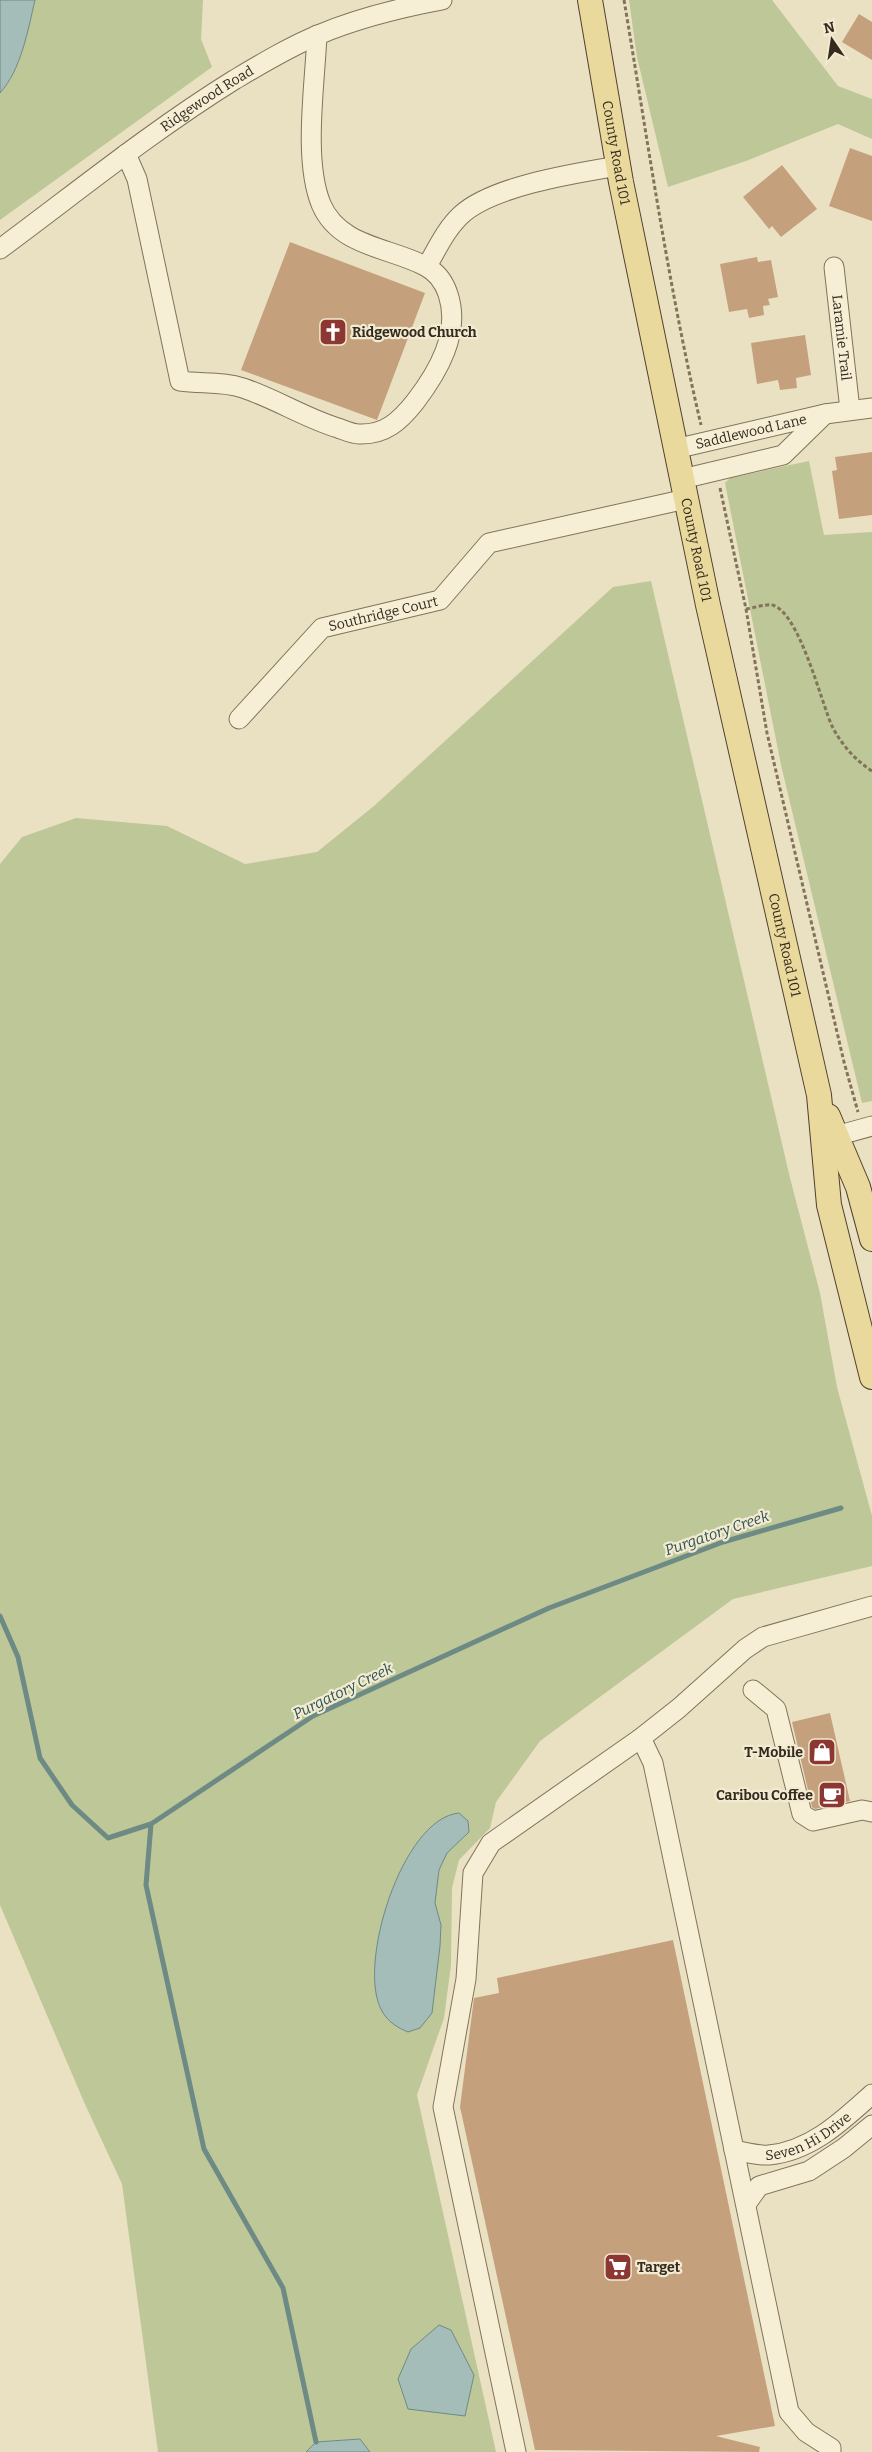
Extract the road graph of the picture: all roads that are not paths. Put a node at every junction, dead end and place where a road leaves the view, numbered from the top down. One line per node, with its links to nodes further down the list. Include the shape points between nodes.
1 (442, 0): 3 (street, Ridgewood Road, via 385,11)
2 (590, 0): 5 (main road, County Road 101)
3 (317, 35): 4 (street, Ridgewood Road, via 198,103); 7 (street, via 311,162 322,206 336,229)
4 (126, 154): 6 (street, Ridgewood Road); 7 (street, via 137,179 180,382 222,383 244,388 316,421 357,434 377,433 395,424 415,402 440,364 448,342 453,309 442,279)
5 (618, 166): 7 (street, via 579,172 487,198 460,216); 12 (main road, County Road 101)
6 (0, 249)
7 (426, 266)
8 (834, 267): 10 (street, Laramie Trail)
9 (872, 408): 10 (street, Saddlewood Lane)
10 (850, 410): 11 (street, Saddlewood Lane)
11 (825, 414): 12 (street, Saddlewood Lane); 13 (street, Saddlewood Lane, via 783,455 715,472)
12 (676, 449): 13 (main road, County Road 101)
13 (684, 489): 14 (street, Southridge Court, via 489,543 440,600 322,628); 16 (main road, County Road 101, via 735,731)
14 (239, 719)
15 (868, 1127): 16 (street)
16 (830, 1137): 17 (main road, County Road 101, via 858,1186); 18 (main road, County Road 101, via 829,1205)
17 (872, 1239)
18 (872, 1377)
19 (872, 1606): 21 (street, via 763,1637)
20 (754, 1690): 22 (street, via 776,1709 802,1814 813,1821 862,1810)
21 (641, 1738): 25 (street, via 653,1763); 27 (street, via 491,1844 473,1873 466,1979 443,2107)
22 (872, 1812)
23 (872, 2094): 25 (street, Seven Hi Drive, via 803,2147 768,2156)
24 (872, 2125): 26 (street, Seven Hi Drive, via 809,2171 759,2186)
25 (734, 2150): 26 (street)
26 (747, 2203): 28 (street, via 789,2412 806,2432 831,2448)
27 (516, 2452)
28 (831, 2452)

